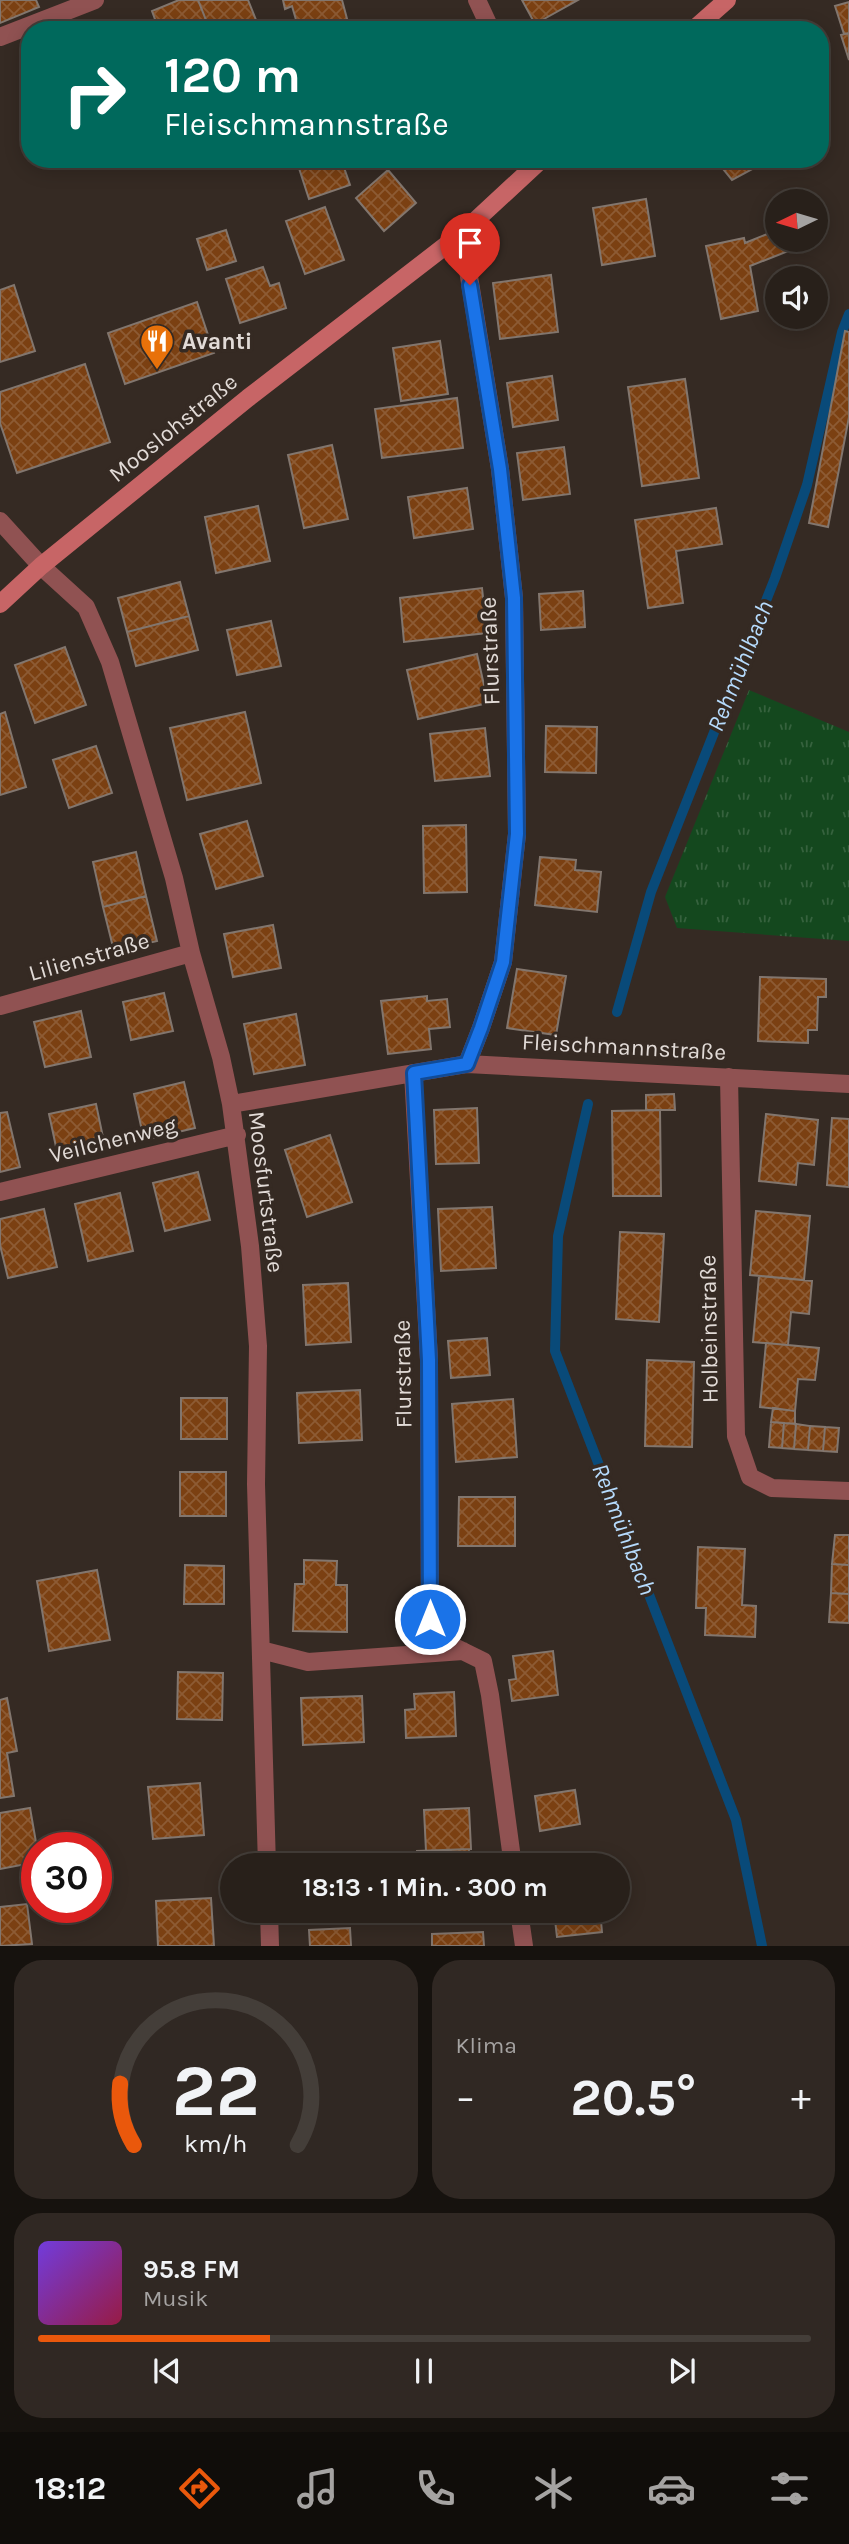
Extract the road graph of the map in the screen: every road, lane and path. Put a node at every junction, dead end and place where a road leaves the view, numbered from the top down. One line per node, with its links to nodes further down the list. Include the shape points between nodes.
1 (95, 0): 4 (street)
2 (477, 0): 5 (street)
3 (727, 0): 6 (street)
4 (41, 21)
5 (487, 21)
6 (702, 21)
7 (21, 29): 8 (street)
8 (0, 37)
9 (531, 168): 10 (street, Mooslohstraße)
10 (462, 233): 12 (street, Mooslohstraße); 16 (street, Flurstraße, via 500,469 514,598 517,820 503,962)
11 (0, 521): 12 (street, Moosfurtstraße)
12 (41, 566): 13 (street, Mooslohstraße); 14 (street, Moosfurtstraße, via 86,607 110,662 174,878)
13 (0, 604)
14 (191, 953): 15 (street, Lilienstraße); 20 (street, Moosfurtstraße)
15 (0, 1006)
16 (467, 1064): 17 (street, Fleischmannstraße); 18 (street, Fleischmannstraße)
17 (414, 1073): 20 (street, Fleischmannstraße); 25 (street, Flurstraße, via 429,1360 430,1634)
18 (729, 1077): 19 (street, Fleischmannstraße); 23 (street, Holbeinstraße, via 736,1436 750,1477 772,1488)
19 (849, 1084)
20 (231, 1104): 21 (street, Moosfurtstraße)
21 (237, 1135): 22 (street, Veilchenweg); 24 (street, Moosfurtstraße, via 258,1346)
22 (0, 1192)
23 (849, 1491)
24 (261, 1650): 25 (street, via 308,1662); 26 (street, Moosfurtstraße)
25 (466, 1651): 27 (street, Flurstraße, via 483,1661)
26 (267, 1853)
27 (511, 1853)
28 (269, 1923): 30 (street)
29 (521, 1923): 31 (street)
30 (270, 1945)
31 (524, 1945)

